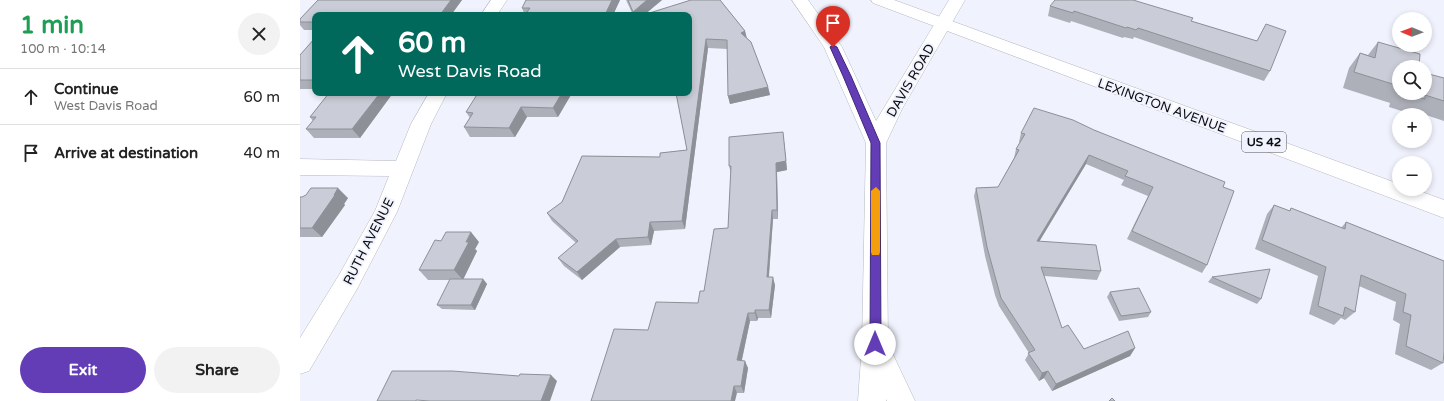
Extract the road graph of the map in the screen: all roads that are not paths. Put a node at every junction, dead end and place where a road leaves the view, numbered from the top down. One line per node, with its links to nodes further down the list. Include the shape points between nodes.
1 (498, 0): 5 (street)
2 (800, 0): 8 (street, via 833,47)
3 (879, 0): 6 (street, LEXINGTON AVENUE / US 42)
4 (957, 0): 6 (street, DAVIS ROAD)
5 (491, 12)
6 (943, 23): 8 (street, DAVIS ROAD, via 892,109); 11 (street, LEXINGTON AVENUE / US 42)
7 (436, 96): 10 (street, RUTH AVENUE)
8 (876, 143): 12 (street, DAVIS ROAD)
9 (300, 167): 10 (street)
10 (402, 169): 13 (street, RUTH AVENUE, via 386,212)
11 (1444, 210)
12 (875, 344): 14 (street, DAVIS ROAD); 15 (street)
13 (300, 362)
14 (872, 401)
15 (901, 401)

